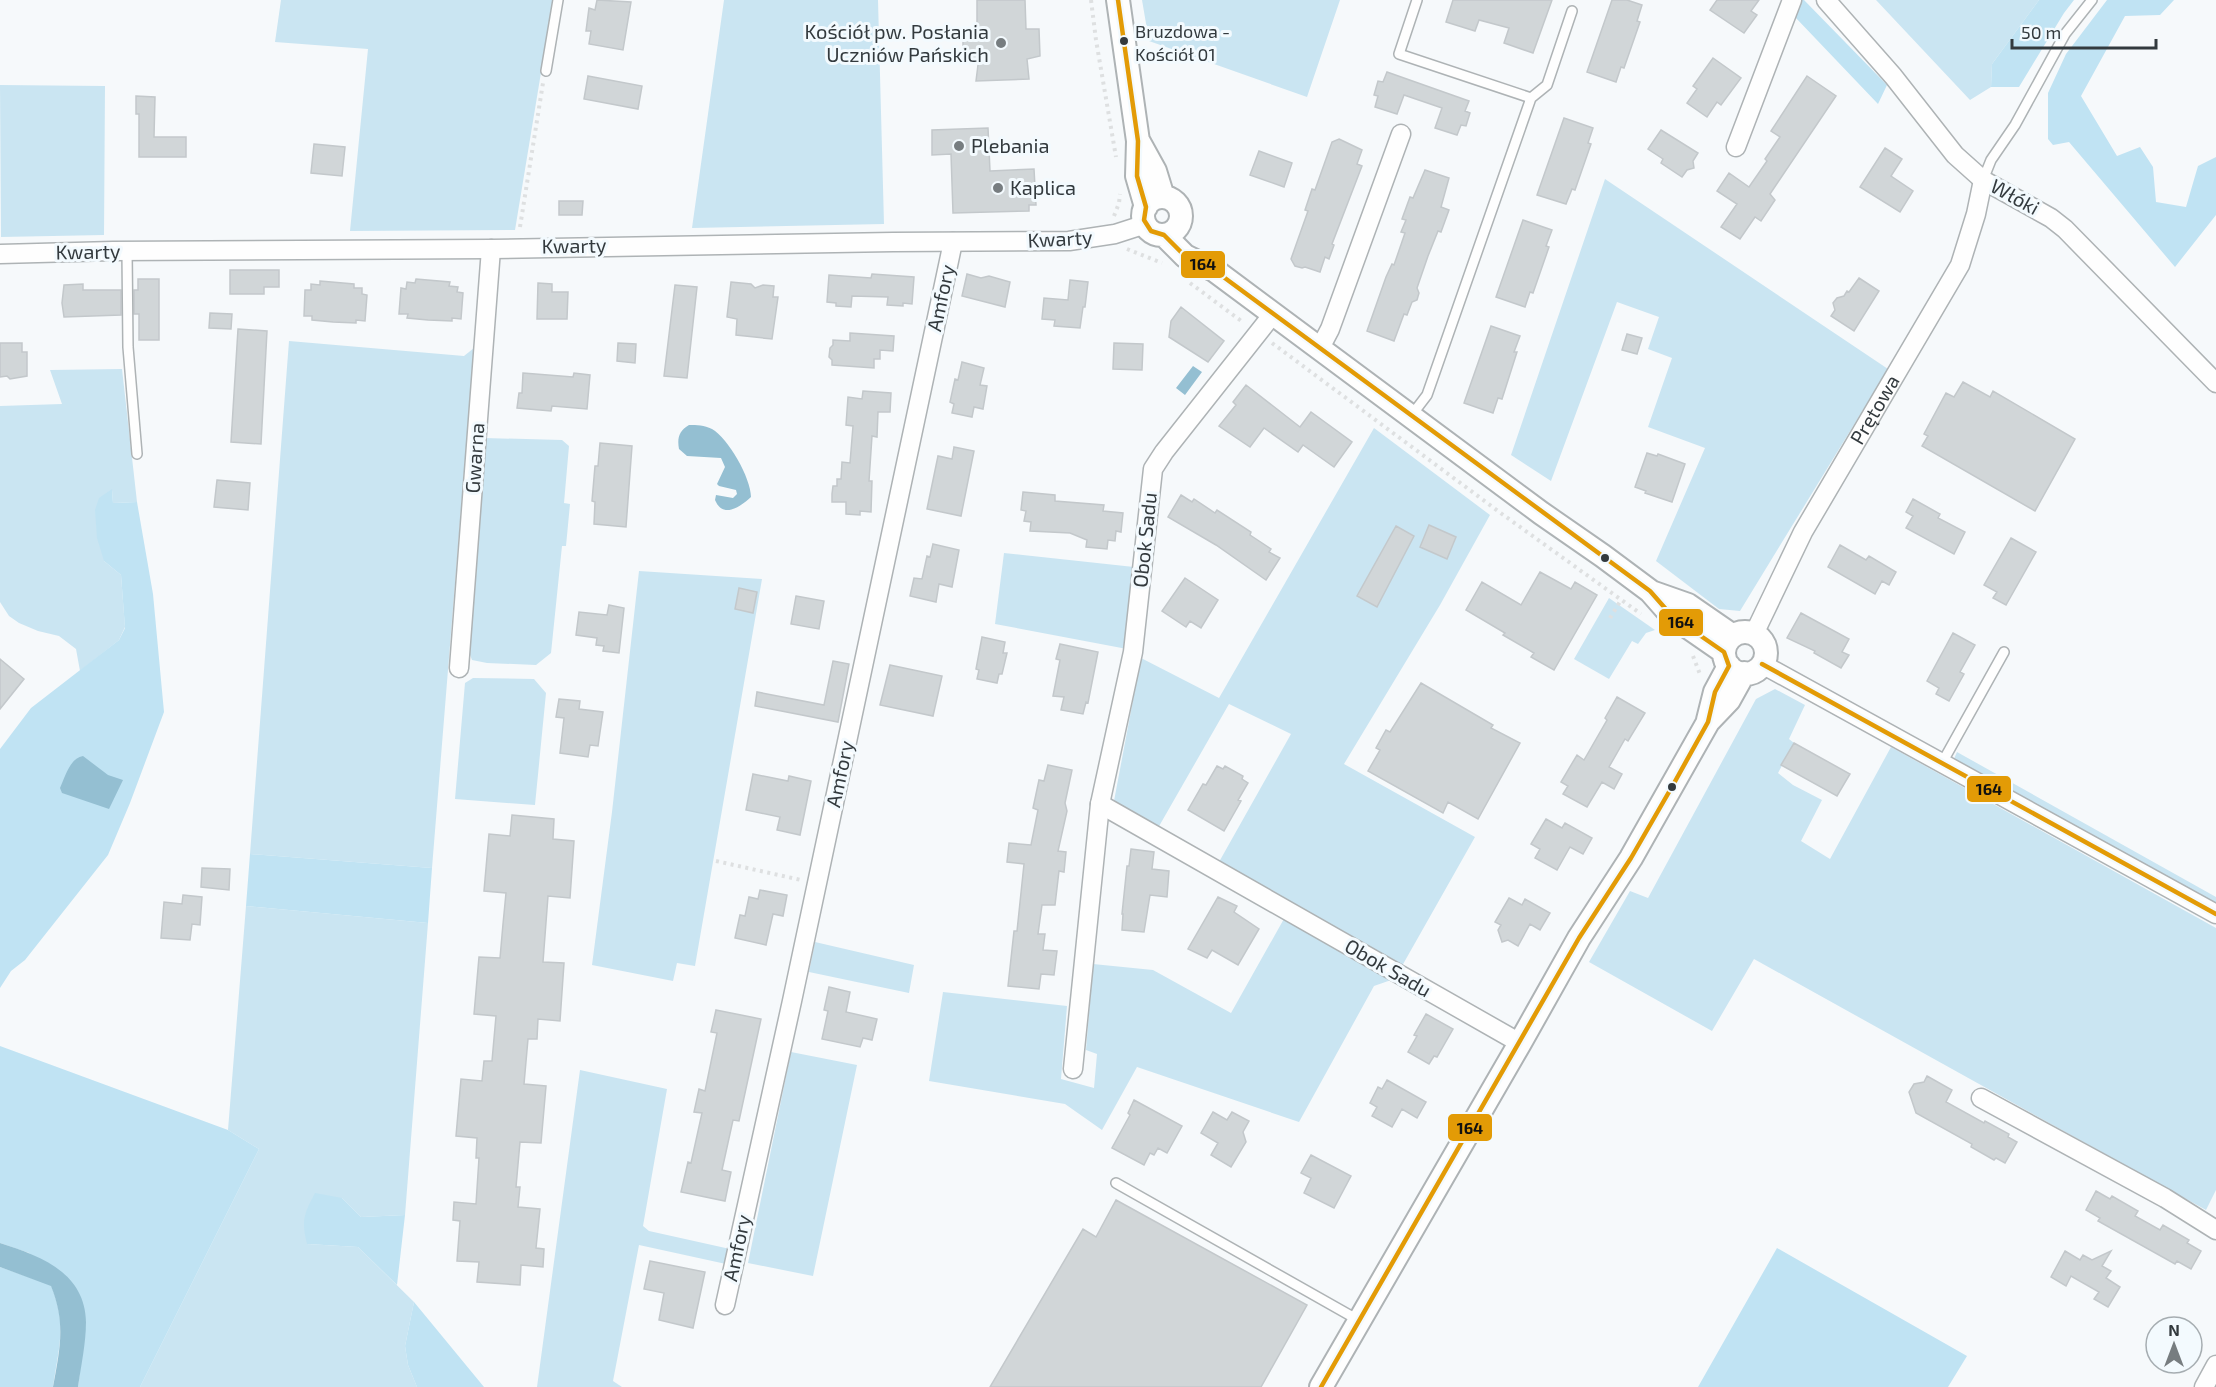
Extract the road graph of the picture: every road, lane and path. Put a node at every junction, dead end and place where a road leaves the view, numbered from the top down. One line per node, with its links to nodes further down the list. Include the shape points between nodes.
1 (558, 0): 9 (lane)
2 (1091, 0): 13 (path)
3 (1118, 0): 16 (street, via 1138,141 1155,171)
4 (1417, 0): 10 (lane, via 1399,54)
5 (1792, 0): 12 (street)
6 (1826, 0): 14 (street, Włóki, via 1955,155)
7 (2092, 0): 14 (lane, via 2065,34)
8 (1572, 11): 10 (lane, via 1547,85)
9 (546, 71): 18 (path)
10 (1531, 98): 30 (lane, via 1427,395)
11 (1401, 134): 28 (street)
12 (1736, 147)
13 (1116, 161)
14 (1983, 180): 29 (street, Włóki, via 2065,229); 37 (street, Prętowa, via 1960,265 1803,532)
15 (1121, 187): 17 (path)
16 (1159, 217): 19 (street, Kwarty, via 1115,234 1069,241); 26 (street, via 1185,256 1214,270)
17 (1112, 220)
18 (520, 227)
19 (953, 242): 21 (street, Kwarty); 43 (street, Amfory)
20 (1118, 245): 24 (path)
21 (491, 249): 22 (street, Kwarty); 38 (street, Gwarna)
22 (127, 251): 23 (street, Kwarty); 31 (lane, via 128,347)
23 (0, 254)
24 (1164, 264)
25 (1181, 277): 27 (path)
26 (1273, 314): 27 (street, Obok Sadu); 28 (street)
27 (1258, 333): 32 (path); 41 (street, Obok Sadu, via 1153,469 1133,652)
28 (1320, 348): 30 (street)
29 (2216, 383)
30 (1412, 416): 37 (street, via 1650,591 1672,616)
31 (137, 454)
32 (1621, 600): 33 (path); 34 (path)
33 (1646, 617)
34 (1610, 618)
35 (1688, 649): 39 (path)
36 (2004, 652): 40 (lane)
37 (1741, 654): 40 (street); 45 (street, Prętowa, via 1729,700 1708,722)
38 (459, 668)
39 (1702, 680)
40 (1942, 763): 44 (street)
41 (1100, 804): 45 (street, Obok Sadu); 46 (street, Obok Sadu)
42 (717, 861): 43 (path)
43 (817, 883): 50 (street, Amfory)
44 (2216, 914)
45 (1520, 1043): 51 (street, Prętowa)
46 (1073, 1069)
47 (1981, 1098): 49 (street, via 2165,1197)
48 (1116, 1184): 51 (lane)
49 (2216, 1230)
50 (725, 1305)
51 (1360, 1321): 53 (street, Prętowa)
52 (2216, 1365): 54 (street)
53 (1321, 1387)
54 (2204, 1387)

